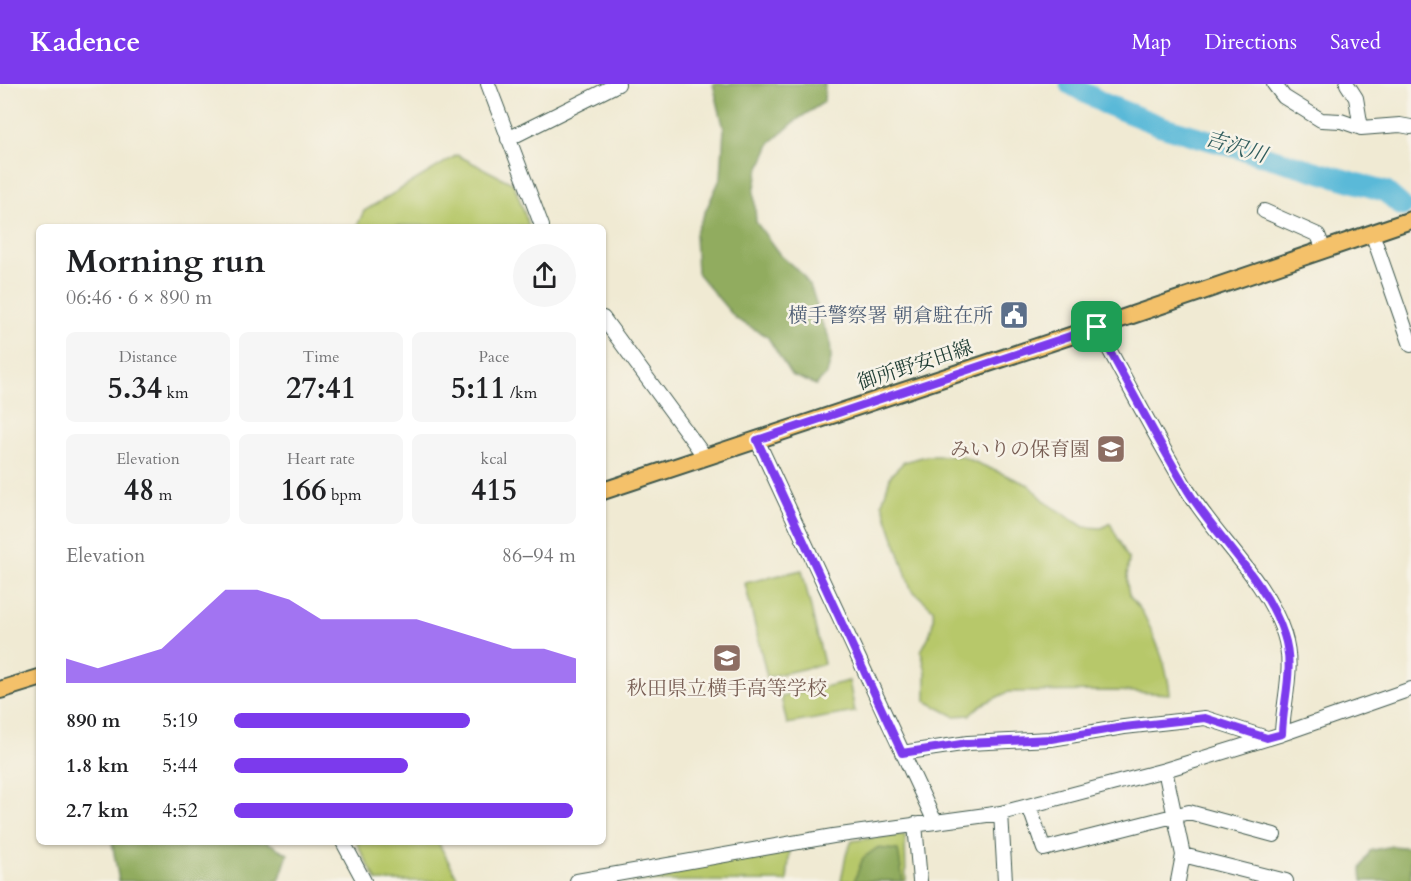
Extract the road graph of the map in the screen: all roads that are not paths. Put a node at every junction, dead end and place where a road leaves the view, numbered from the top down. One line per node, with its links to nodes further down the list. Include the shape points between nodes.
1 (488, 84): 7 (street)
2 (616, 84): 7 (street)
3 (1274, 84): 6 (street, via 1284,97 1321,120)
4 (1347, 84): 6 (street, via 1356,98)
5 (1411, 127): 6 (street)
6 (1361, 128)
7 (508, 140): 10 (street)
8 (1264, 211): 12 (street, via 1318,235)
9 (1405, 222): 11 (main road, 御所野安田線)
10 (541, 224)
11 (1372, 233): 12 (main road, 御所野安田線); 15 (street)
12 (1324, 250): 14 (main road, 御所野安田線)
13 (606, 322): 17 (street)
14 (1097, 327): 16 (main road, 御所野安田線); 22 (street, via 1189,492 1266,596 1284,633 1289,682)
15 (1411, 345)
16 (757, 440): 17 (main road, 御所野安田線); 24 (street)
17 (705, 457): 18 (main road, 御所野安田線)
18 (606, 490)
19 (36, 679): 21 (main road)
20 (1411, 689): 22 (street)
21 (0, 690)
22 (1282, 734): 23 (street)
23 (1267, 738): 24 (street, via 1205,718 1051,739 968,743); 25 (street)
24 (902, 753): 29 (street)
25 (1165, 770): 26 (street); 28 (street)
26 (1029, 806): 27 (street); 28 (street, via 1044,849)
27 (1001, 813): 29 (street); 37 (street)
28 (1175, 816): 31 (street, via 1189,812); 33 (street)
29 (935, 822): 30 (street)
30 (915, 824): 35 (street); 36 (street)
31 (1274, 835)
32 (345, 845): 34 (street)
33 (1183, 855): 38 (street); 39 (street)
34 (364, 881)
35 (577, 881)
36 (920, 881)
37 (1005, 881)
38 (1178, 881)
39 (1286, 881)

